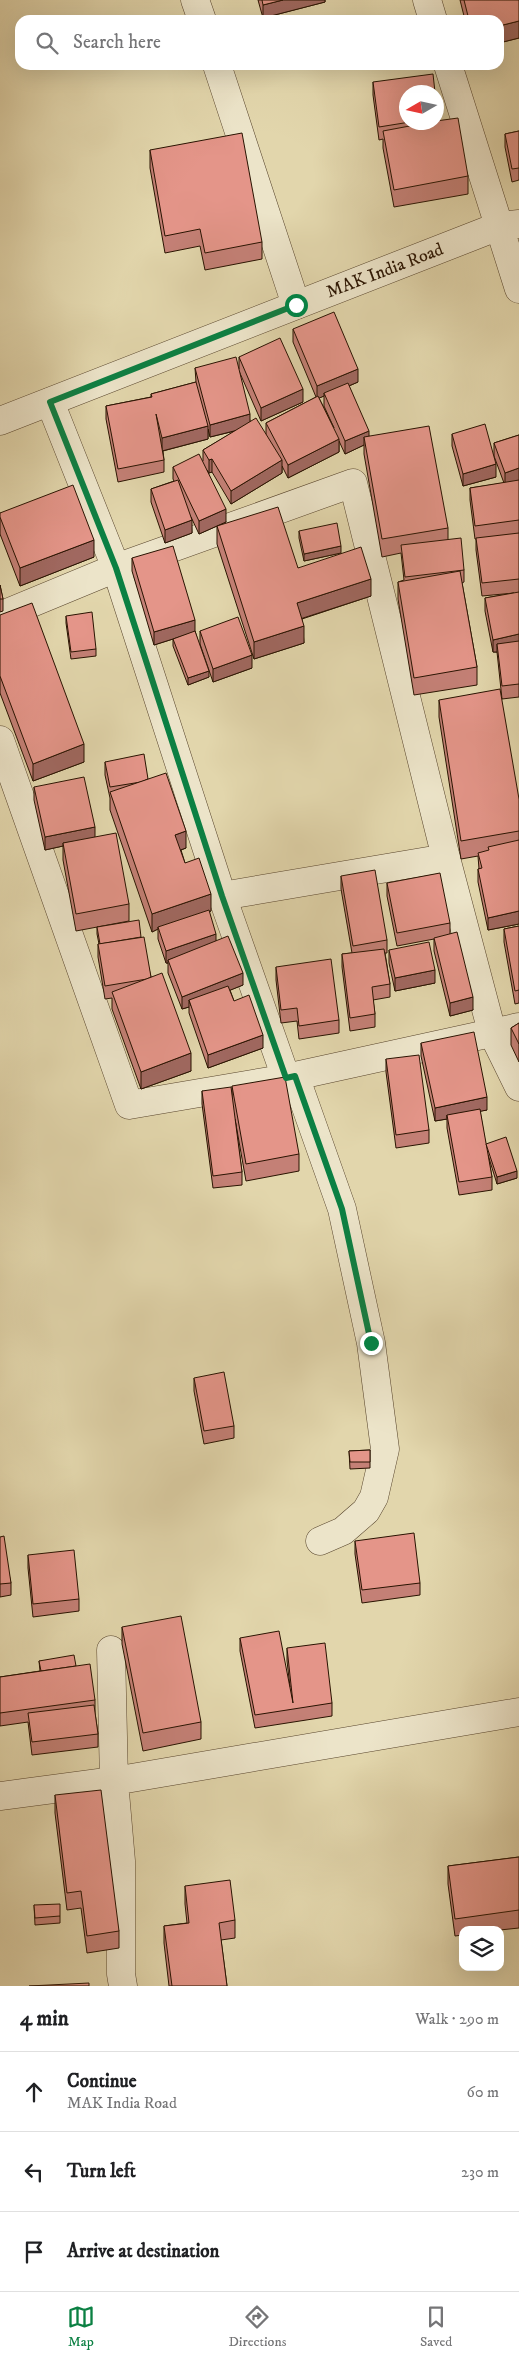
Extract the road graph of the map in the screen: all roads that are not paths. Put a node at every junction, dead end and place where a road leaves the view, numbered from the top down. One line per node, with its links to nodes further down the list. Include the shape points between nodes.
1 (195, 0): 3 (street)
2 (427, 0): 4 (street)
3 (200, 15)
4 (432, 15)
5 (218, 70): 9 (street)
6 (450, 70): 7 (street)
7 (509, 225): 8 (street); 9 (street, MAK India Road)
8 (519, 290)
9 (296, 305): 10 (street, MAK India Road)
10 (50, 402): 11 (street, MAK India Road); 12 (street)
11 (0, 421)
12 (116, 568): 13 (street); 15 (street, via 353,483); 16 (street)
13 (0, 616)
14 (0, 740): 19 (street, via 129,1105)
15 (446, 858): 16 (street); 18 (street)
16 (222, 896): 19 (street)
17 (519, 1027): 18 (street)
18 (492, 1032): 19 (street); 20 (street)
19 (291, 1077): 21 (street, via 342,1209 371,1343 385,1449 374,1497 366,1511 343,1531)
20 (519, 1086)
21 (320, 1541)
22 (111, 1650): 24 (street)
23 (519, 1712): 24 (street)
24 (114, 1781): 25 (street); 26 (street, via 121,1861)
25 (0, 1796)
26 (123, 1986)

